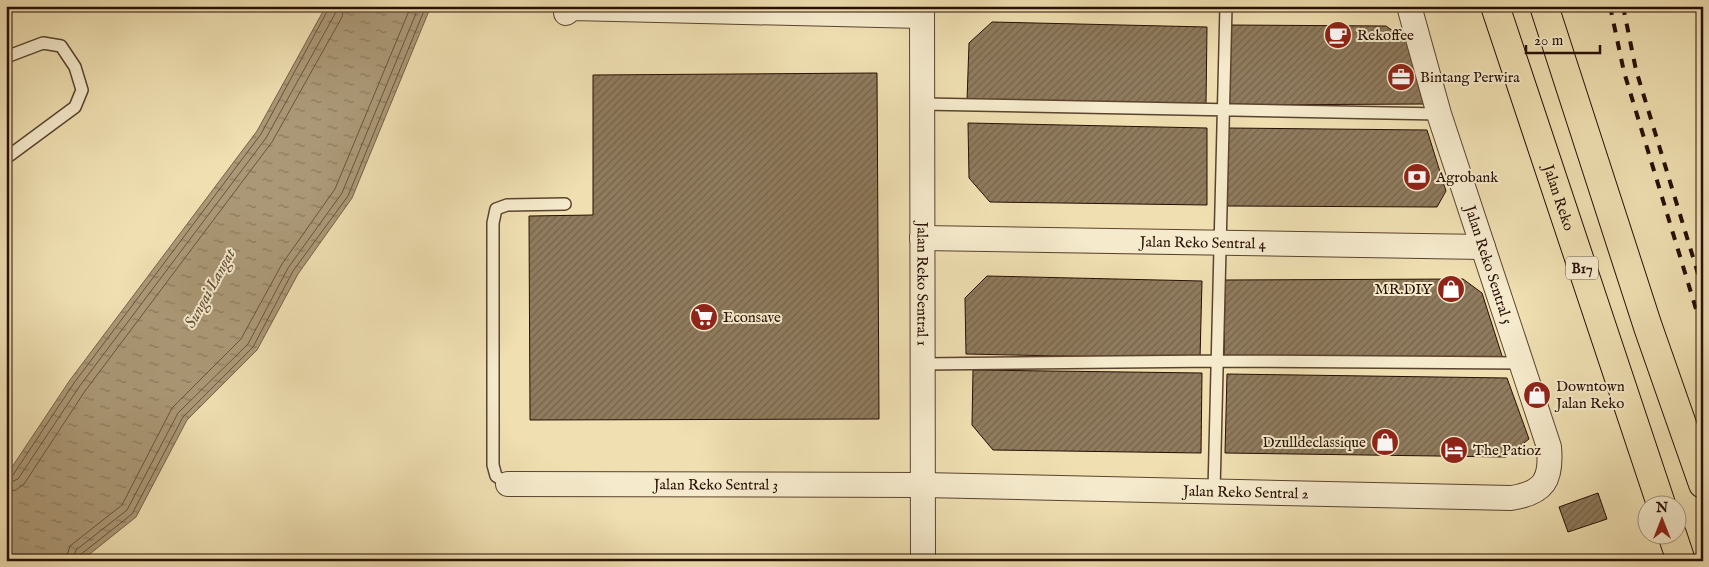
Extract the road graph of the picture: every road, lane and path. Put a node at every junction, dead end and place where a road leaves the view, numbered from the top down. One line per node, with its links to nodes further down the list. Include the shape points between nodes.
1 (1226, 6): 15 (lane)
2 (1409, 6): 16 (street, Jalan Reko Sentral 5)
3 (1475, 6): 11 (main road)
4 (1495, 6): 11 (main road, Jalan Reko / B17)
5 (1535, 6): 13 (main road)
6 (1544, 6): 13 (main road)
7 (651, 8): 8 (street); 10 (street, via 572,8)
8 (772, 10): 9 (street)
9 (922, 11): 14 (street, Jalan Reko Sentral 1)
10 (566, 13)
11 (1506, 41): 30 (main road, Jalan Reko / B17)
12 (6, 57): 17 (lane, via 43,43 61,46 75,67 82,90 75,107)
13 (1566, 74): 27 (main road)
14 (922, 104): 15 (lane); 19 (street, Jalan Reko Sentral 1)
15 (1224, 110): 16 (lane); 20 (lane)
16 (1439, 114): 21 (street, Jalan Reko Sentral 5)
17 (6, 158)
18 (565, 204): 26 (lane, via 507,204 496,209 493,223 493,465 496,476)
19 (922, 238): 20 (street, Jalan Reko Sentral 4); 24 (street, Jalan Reko Sentral 1)
20 (1220, 243): 21 (street, Jalan Reko Sentral 4); 22 (lane)
21 (1483, 247): 23 (street, Jalan Reko Sentral 5)
22 (1218, 361): 23 (lane); 24 (lane); 29 (lane)
23 (1521, 363): 25 (street, Jalan Reko Sentral 5, via 1548,447)
24 (922, 364): 28 (street, Jalan Reko Sentral 1)
25 (1550, 466): 29 (street, Jalan Reko Sentral 2, via 1544,484 1530,495 1511,498)
26 (508, 484): 28 (street, Jalan Reko Sentral 3)
27 (1703, 484)
28 (923, 485): 29 (street, Jalan Reko Sentral 2); 33 (street, Jalan Reko Sentral 1)
29 (1214, 491)
30 (1656, 494)
31 (1659, 544): 34 (main road)
32 (1675, 544): 35 (main road)
33 (923, 561)
34 (1660, 561)
35 (1681, 561)

